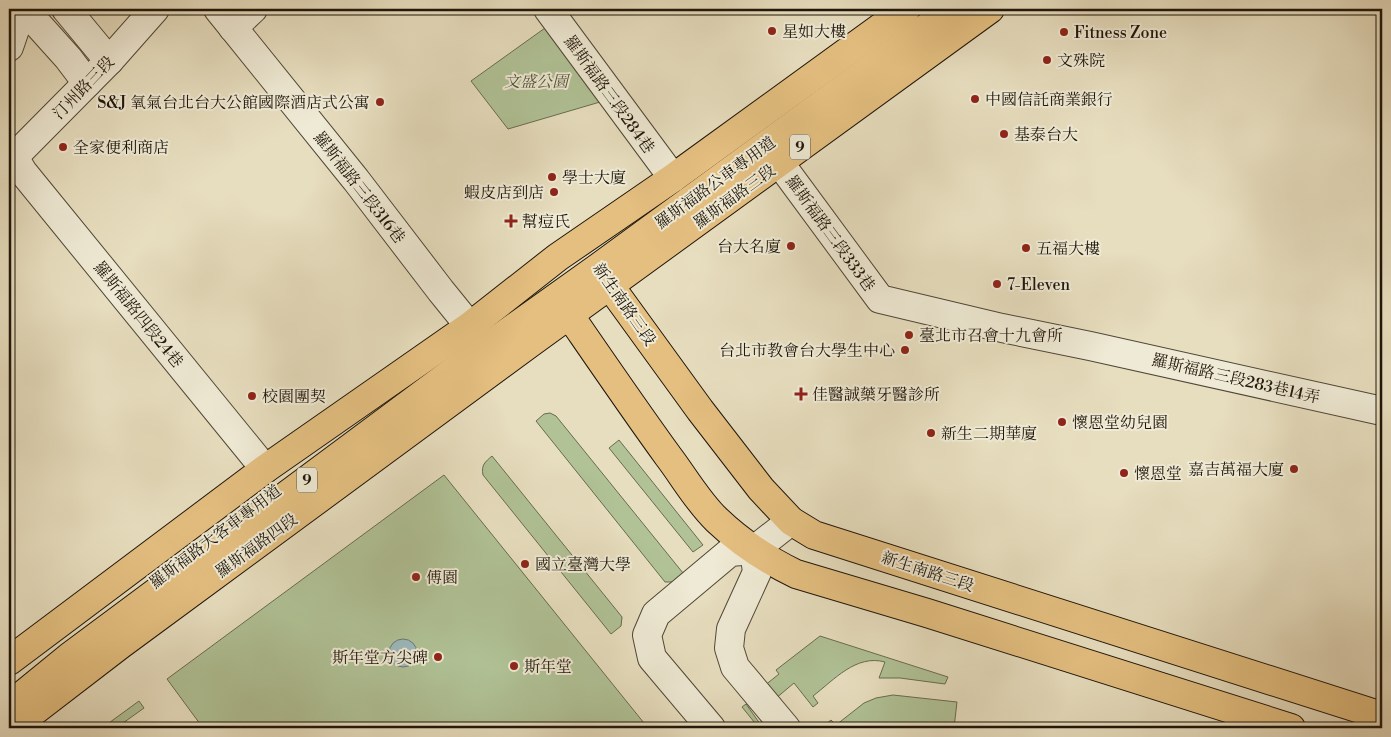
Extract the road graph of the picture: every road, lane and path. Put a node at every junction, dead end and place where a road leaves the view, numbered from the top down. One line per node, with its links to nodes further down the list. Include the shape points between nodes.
1 (23, 9): 11 (street); 13 (street)
2 (66, 9): 12 (street)
3 (155, 9): 12 (street, 汀州路三段)
4 (253, 9): 10 (street)
5 (548, 9): 16 (street, 羅斯福路三段284巷)
6 (906, 9): 16 (main road, 9)
7 (929, 9): 18 (main road, 羅斯福路公車專用道 / 9)
8 (952, 9): 18 (main road, 羅斯福路公車專用道 / 9)
9 (990, 9): 15 (main road, 羅斯福路三段 / 9)
10 (226, 18): 20 (street, 羅斯福路三段316巷)
11 (9, 47)
12 (109, 61): 13 (street, 汀州路三段)
13 (87, 83): 14 (street, 汀州路三段)
14 (11, 156): 23 (street, 羅斯福路四段24巷)
15 (780, 162): 18 (main road, 羅斯福路三段 / 9); 21 (street, 羅斯福路三段333巷, via 880,299)
16 (673, 178): 17 (main road, 9)
17 (558, 257): 18 (main road); 19 (main road); 20 (main road, 9)
18 (600, 270): 19 (main road, 羅斯福路三段 / 9); 24 (main road, 新生南路三段, via 733,455)
19 (558, 300): 20 (main road, 羅斯福路大客車專用道 / 9); 25 (main road, via 695,493 716,518)
20 (486, 346): 23 (main road, 9); 27 (main road, 羅斯福路大客車專用道 / 9, via 253,507 67,650); 29 (main road, 羅斯福路四段 / 9, via 120,645)
21 (1090, 346): 22 (street, 羅斯福路三段283巷14弄)
22 (1382, 411)
23 (265, 469): 26 (main road, 9)
24 (791, 521): 25 (street); 28 (main road, 新生南路三段, via 829,540)
25 (754, 550): 30 (street, via 730,552 656,614 646,635 652,658); 31 (street, via 757,572 731,628 728,648 735,667); 32 (main road, via 796,574 927,612)
26 (9, 661)
27 (12, 699)
28 (1382, 716)
29 (12, 728)
30 (711, 728)
31 (786, 728)
32 (1291, 728)

